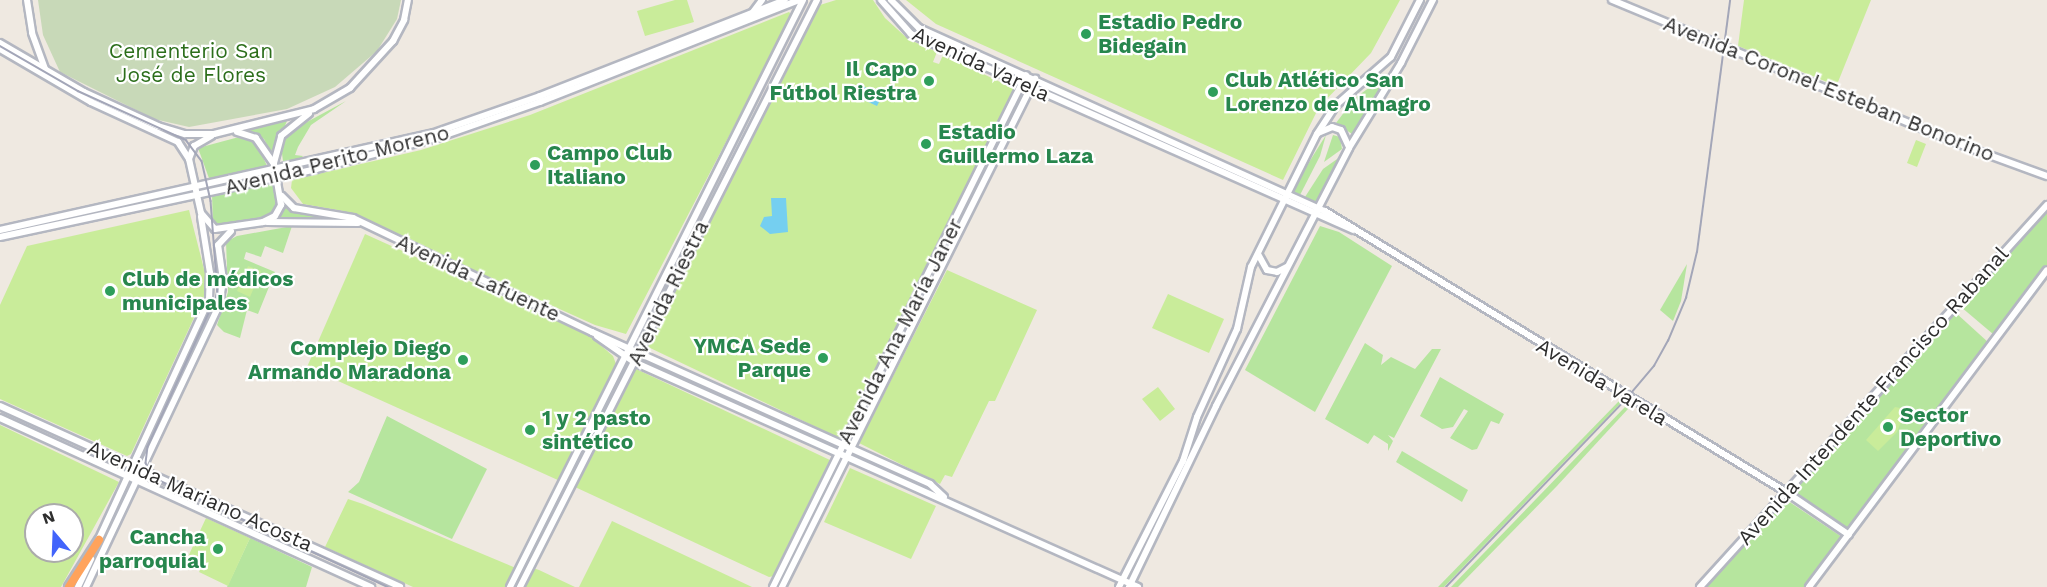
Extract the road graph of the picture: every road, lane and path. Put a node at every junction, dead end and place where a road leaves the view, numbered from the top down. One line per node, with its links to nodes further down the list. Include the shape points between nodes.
1 (27, 0): 16 (main road, via 32,33)
2 (408, 0): 24 (main road, via 399,31 374,66 350,88)
3 (762, 0): 13 (main road)
4 (801, 0): 11 (main road, Avenida Perito Moreno); 12 (main road, Avenida Riestra)
5 (817, 0): 21 (main road, Avenida Riestra)
6 (881, 0): 22 (main road, Avenida Varela, via 911,34)
7 (891, 0): 17 (main road, Avenida Varela, via 919,28)
8 (1420, 0): 29 (main road, via 1391,57 1335,106)
9 (1433, 0): 30 (main road, via 1401,63)
10 (1612, 0): 33 (main road, Avenida Coronel Esteban Bonorino)
11 (787, 2): 12 (main road); 13 (main road, Avenida Perito Moreno); 32 (main road, Avenida Perito Moreno, via 540,102 437,138)
12 (797, 10): 18 (main road, Avenida Riestra)
13 (752, 13): 32 (main road, Avenida Perito Moreno, via 434,133)
14 (0, 44): 16 (main road)
15 (0, 49): 19 (main road)
16 (45, 69): 19 (main road); 28 (main road, via 158,126 185,134)
17 (1026, 75): 20 (main road, Avenida Varela); 22 (main road, Avenida Ana María Janer)
18 (763, 77): 21 (main road); 53 (main road, Avenida Riestra)
19 (49, 79): 31 (main road, via 178,142)
20 (1035, 79): 23 (main road, Avenida Ana María Janer); 25 (main road, Avenida Varela)
21 (773, 82): 54 (main road, Avenida Riestra)
22 (1023, 84): 23 (main road, Avenida Varela); 38 (main road, Avenida Ana María Janer)
23 (1031, 88): 26 (main road, Avenida Varela); 41 (main road, Avenida Ana María Janer)
24 (314, 109): 27 (main road); 32 (main road, via 282,136)
25 (1125, 120): 26 (main road); 36 (main road, Avenida Varela)
26 (1121, 128): 36 (main road, Avenida Varela)
27 (233, 131): 28 (main road); 32 (main road, via 256,138)
28 (214, 134): 31 (main road, via 194,146)
29 (1317, 134): 30 (main road, via 1336,128 1347,136); 36 (main road)
30 (1349, 148): 39 (main road)
31 (189, 159): 34 (main road)
32 (276, 170): 34 (main road, Avenida Perito Moreno); 35 (main road)
33 (2047, 176)
34 (195, 191): 40 (main road); 44 (main road, Avenida Perito Moreno); 46 (main road, Avenida Perito Moreno)
35 (282, 196): 42 (main road, via 278,213); 43 (main road, Avenida Lafuente, via 294,208 338,213)
36 (1285, 197): 39 (main road, Avenida Varela); 47 (main road)
37 (2047, 205): 50 (main road, Avenida Intendente Francisco Rabanal)
38 (961, 210): 41 (main road); 59 (main road, Avenida Ana María Janer)
39 (1317, 211): 48 (main road); 67 (main road, Avenida Varela)
40 (201, 213): 45 (main road, via 211,227); 63 (main road, via 210,273 209,300)
41 (968, 216): 60 (main road, Avenida Ana María Janer)
42 (263, 222): 43 (main road, Avenida Lafuente, via 325,220); 45 (main road, Avenida Lafuente)
43 (363, 224): 52 (main road, Avenida Lafuente)
44 (0, 230)
45 (232, 230): 64 (main road, via 218,245 223,280 219,306)
46 (0, 237)
47 (1258, 250): 48 (main road, via 1260,264 1267,270 1282,271); 75 (main road, via 1237,329 1199,411 1183,461)
48 (1290, 263): 76 (main road)
49 (2047, 270): 71 (main road)
50 (1978, 281): 51 (main road); 67 (main road, Avenida Intendente Francisco Rabanal)
51 (1957, 310)
52 (592, 332): 53 (main road, Avenida Lafuente); 55 (main road, Avenida Lafuente)
53 (630, 347): 54 (main road, Avenida Lafuente); 55 (main road, Avenida Riestra)
54 (640, 351): 56 (main road, Avenida Riestra); 59 (main road, Avenida Lafuente)
55 (625, 358): 56 (main road, Avenida Lafuente); 73 (main road, Avenida Riestra)
56 (634, 362): 61 (main road, Avenida Lafuente); 74 (main road, Avenida Riestra)
57 (0, 406): 63 (main road, Avenida Mariano Acosta)
58 (0, 418): 65 (main road, Avenida Mariano Acosta)
59 (844, 444): 60 (main road, Avenida Lafuente); 61 (main road, Avenida Ana María Janer)
60 (852, 448): 62 (main road, Avenida Ana María Janer); 68 (main road, Avenida Lafuente, via 930,484)
61 (838, 456): 62 (main road, Avenida Lafuente); 84 (main road, Avenida Ana María Janer)
62 (846, 459): 68 (main road, Avenida Lafuente, via 925,495); 85 (main road, Avenida Ana María Janer)
63 (132, 465): 64 (main road, Avenida Mariano Acosta); 65 (main road)
64 (142, 470): 66 (main road); 81 (main road, Avenida Mariano Acosta)
65 (127, 476): 66 (main road, Avenida Mariano Acosta); 69 (main road)
66 (138, 481): 70 (main road); 80 (main road, Avenida Mariano Acosta)
67 (1786, 492): 71 (main road, Avenida Varela); 88 (main road, Avenida Intendente Francisco Rabanal)
68 (944, 497): 75 (main road, Avenida Lafuente)
69 (112, 509): 70 (main road); 72 (main road)
70 (122, 514): 79 (main road)
71 (1849, 535): 89 (main road)
72 (99, 540): 77 (highway); 78 (main road)
73 (518, 572): 74 (main road); 82 (main road, Avenida Riestra)
74 (526, 576): 83 (main road, Avenida Riestra)
75 (1122, 580): 76 (main road, Avenida Lafuente); 86 (main road)
76 (1130, 585): 87 (main road, Avenida Lafuente)
77 (69, 587)
78 (78, 587)
79 (86, 587)
80 (371, 587)
81 (400, 587)
82 (510, 587)
83 (520, 587)
84 (773, 587)
85 (782, 587)
86 (1119, 587)
87 (1138, 587)
88 (1700, 587)
89 (1809, 587)

